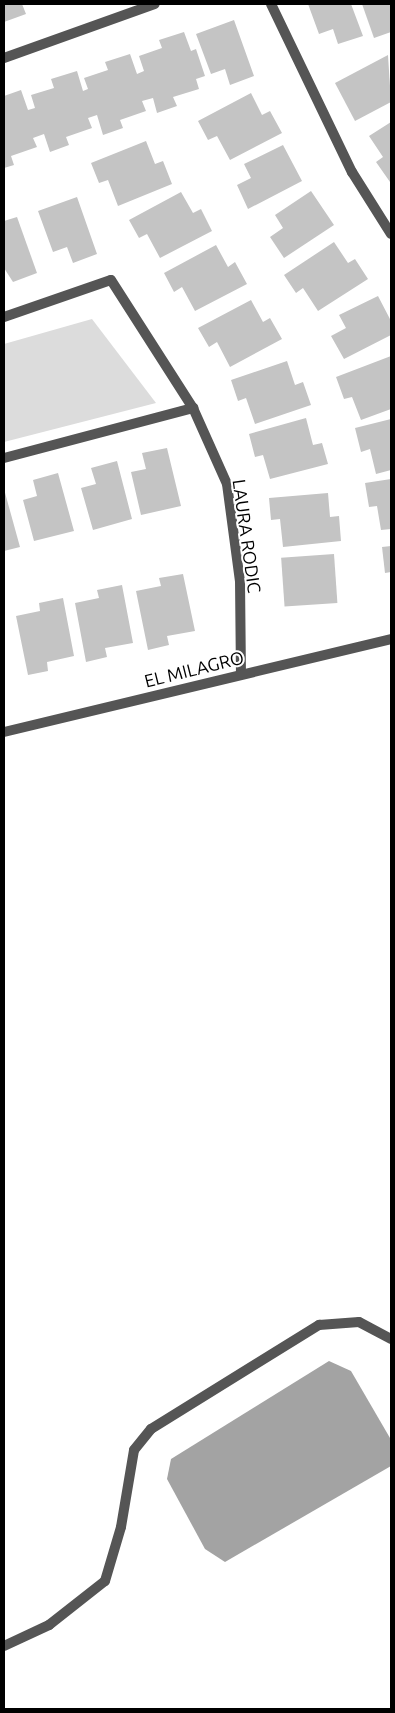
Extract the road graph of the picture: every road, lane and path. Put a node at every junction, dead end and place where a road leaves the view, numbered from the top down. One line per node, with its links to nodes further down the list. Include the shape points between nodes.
1 (155, 4): 3 (street)
2 (271, 4): 4 (street, via 352,172)
3 (4, 58)
4 (391, 234)
5 (4, 317): 6 (street, LAURA RODIC, via 111,280)
6 (193, 408): 7 (street); 9 (street, LAURA RODIC, via 227,484 240,581)
7 (4, 458)
8 (391, 639): 9 (street, EL MILAGRO)
9 (241, 674): 10 (street, EL MILAGRO)
10 (4, 732)
11 (391, 1339): 12 (street, via 359,1322 319,1325 151,1429 134,1450 121,1527 105,1580 50,1625)
12 (4, 1646)

